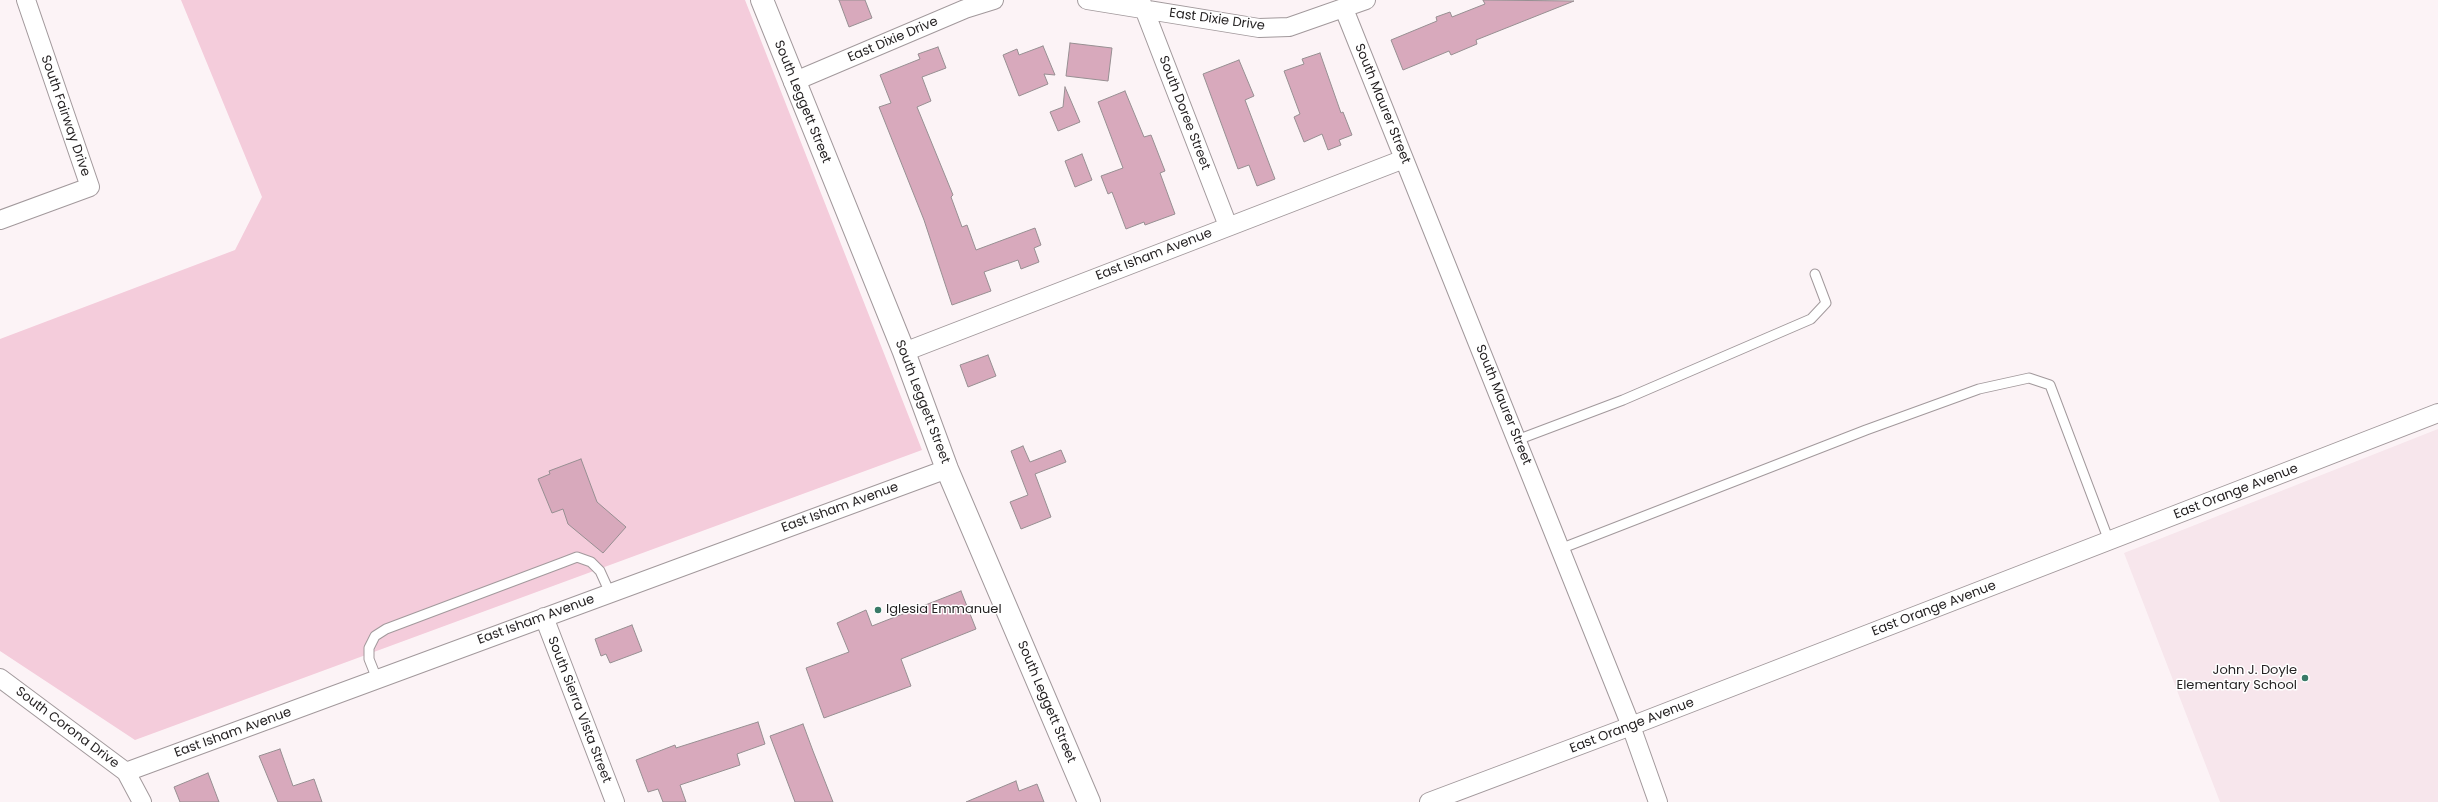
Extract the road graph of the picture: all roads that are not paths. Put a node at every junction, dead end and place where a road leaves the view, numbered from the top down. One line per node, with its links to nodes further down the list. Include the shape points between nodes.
1 (26, 0): 10 (street, South Fairway Drive, via 90,187)
2 (762, 0): 8 (street, South Leggett Street)
3 (994, 0): 8 (street, East Dixie Drive, via 965,9)
4 (1088, 0): 6 (street, East Dixie Drive)
5 (1366, 0): 7 (street, East Dixie Drive)
6 (1143, 5): 7 (street, East Dixie Drive, via 1259,28 1289,27); 11 (street, South Doree Street)
7 (1344, 9): 9 (street, South Maurer Street)
8 (793, 82): 13 (street, South Leggett Street)
9 (1404, 159): 11 (street, East Isham Avenue); 15 (street, South Maurer Street)
10 (0, 220)
11 (1228, 226): 13 (street, East Isham Avenue)
12 (1815, 274): 15 (lane, via 1826,303 1811,319 1630,397)
13 (904, 352): 16 (street, South Leggett Street)
14 (2438, 413): 17 (street, East Orange Avenue)
15 (1516, 440): 18 (street, South Maurer Street)
16 (947, 468): 19 (street, East Isham Avenue); 27 (street, South Leggett Street)
17 (2110, 541): 18 (lane, via 2050,385 2030,378 1979,389); 23 (street, East Orange Avenue)
18 (1560, 549): 23 (street, South Maurer Street)
19 (610, 593): 20 (street, East Isham Avenue); 22 (lane, via 600,571 592,562 577,557 386,629 375,636 369,648 369,659)
20 (544, 617): 22 (street, East Isham Avenue); 26 (street, South Sierra Vista Street)
21 (0, 678): 24 (street, South Corona Drive)
22 (377, 679): 24 (street, East Isham Avenue)
23 (1631, 726): 28 (street, East Orange Avenue); 29 (street, South Maurer Street)
24 (126, 772): 25 (street, South Corona Drive)
25 (142, 802)
26 (615, 802)
27 (1089, 802)
28 (1429, 802)
29 (1658, 802)

